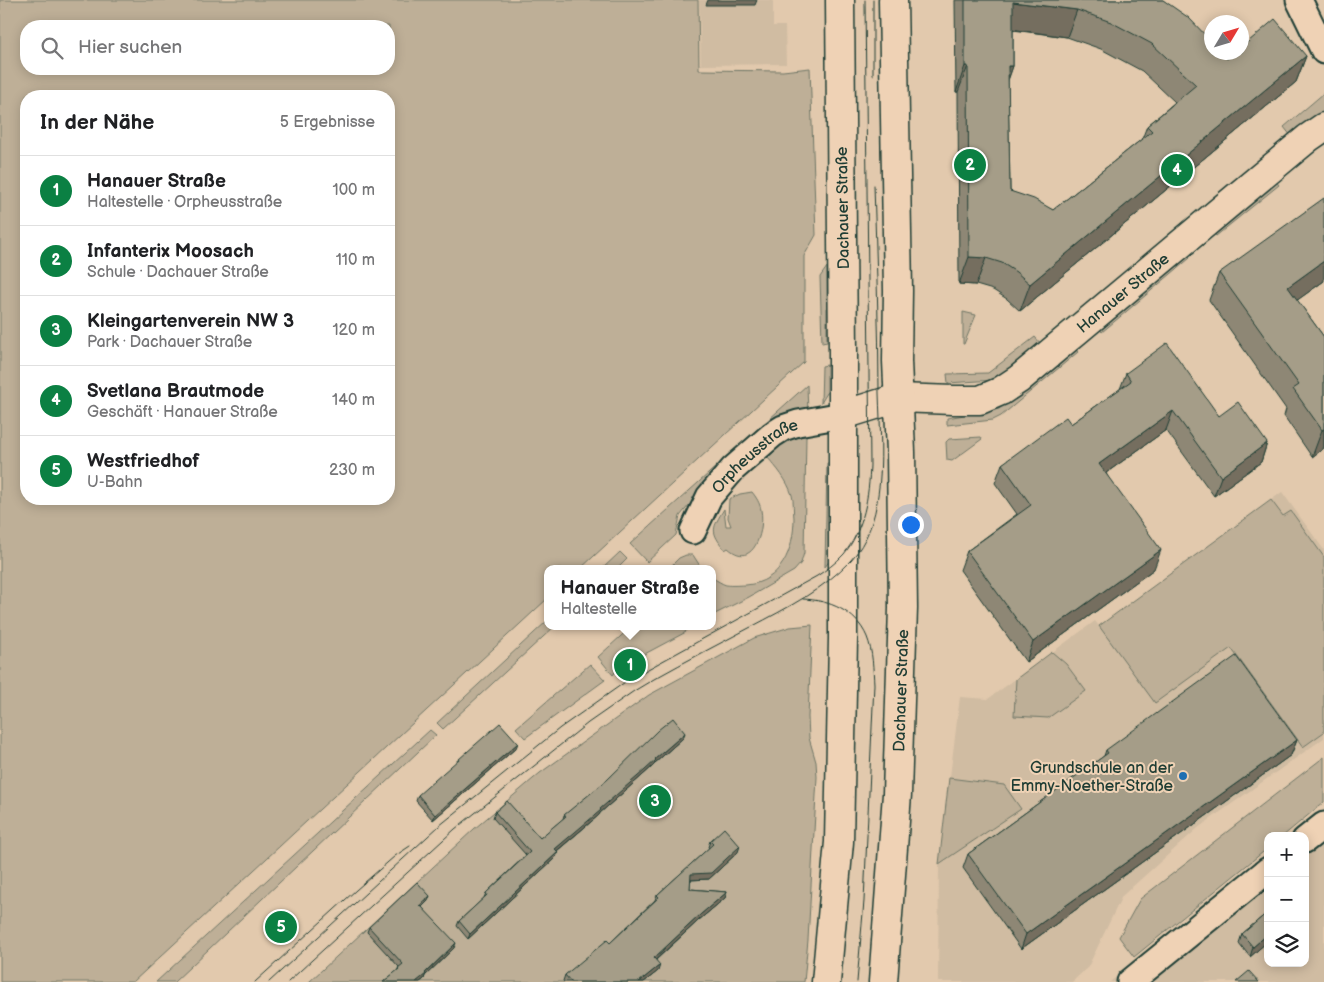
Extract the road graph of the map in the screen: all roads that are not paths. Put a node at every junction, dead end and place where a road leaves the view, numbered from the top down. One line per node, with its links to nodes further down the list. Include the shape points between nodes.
1 (840, 0): 7 (main road, Dachauer Straße)
2 (893, 0): 6 (main road, Dachauer Straße)
3 (1299, 0): 4 (street)
4 (1324, 50)
5 (1324, 127): 6 (main road, Hanauer Straße, via 1019,379 980,400)
6 (898, 398): 7 (main road); 13 (main road, Dachauer Straße, via 903,608 897,794)
7 (843, 416): 8 (street, Orpheusstraße, via 798,424 772,434 733,469 709,497); 12 (main road, Dachauer Straße, via 844,639 839,842)
8 (693, 531)
9 (1324, 825): 10 (street)
10 (1309, 837)
11 (1264, 873): 14 (street)
12 (826, 982)
13 (883, 982)
14 (1130, 982)

